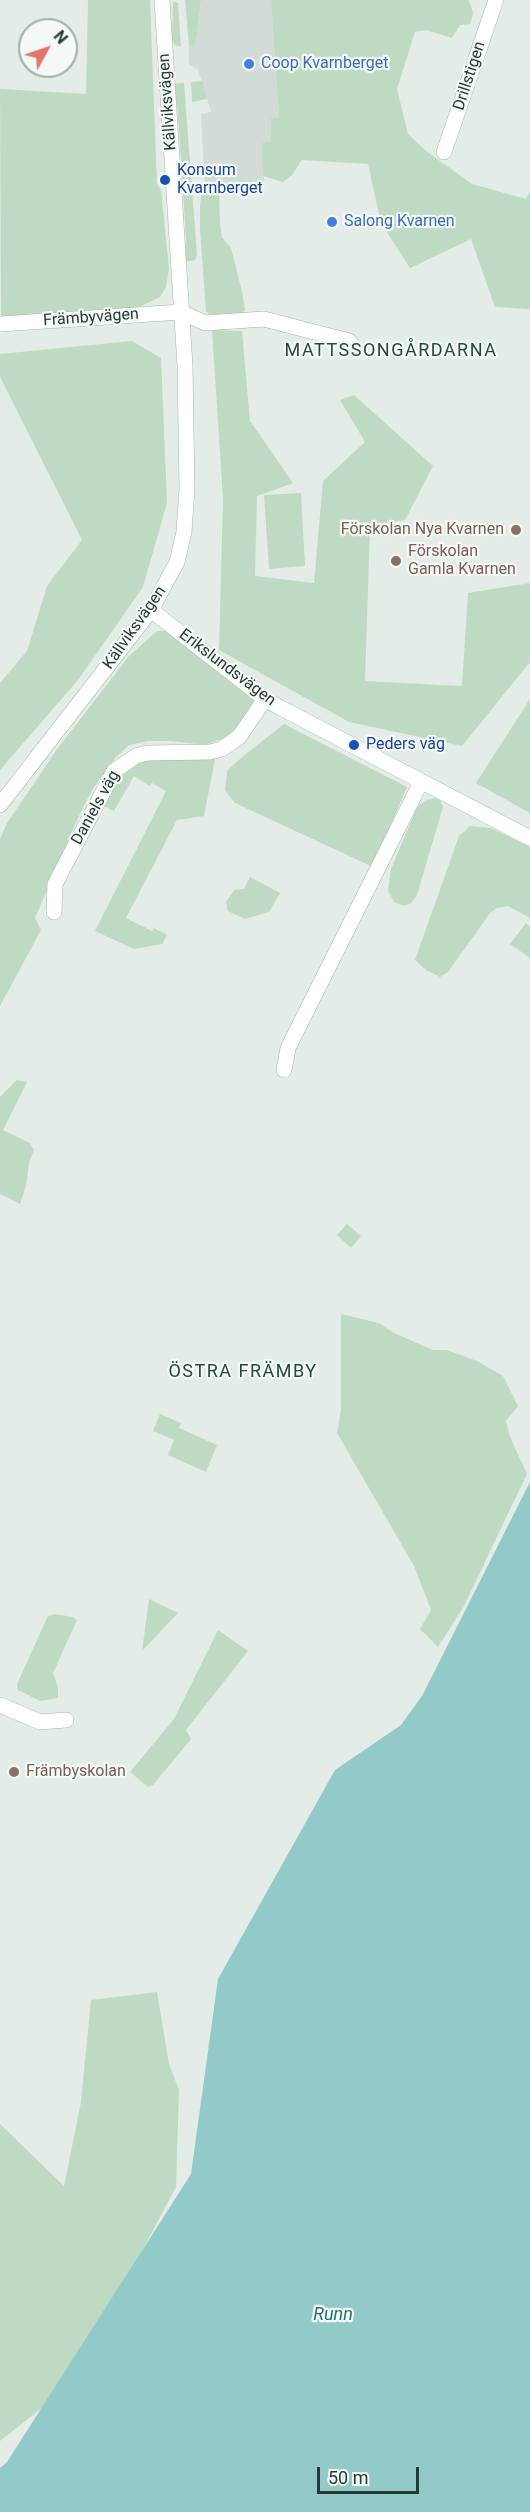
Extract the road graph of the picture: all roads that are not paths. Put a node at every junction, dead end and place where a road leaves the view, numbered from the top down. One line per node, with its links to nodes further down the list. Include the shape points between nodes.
1 (162, 0): 4 (street, Källviksvägen)
2 (496, 0): 3 (street, Drillstigen)
3 (444, 152)
4 (181, 312): 5 (street, Främbyvägen); 6 (street, via 205,323 264,319 349,341); 7 (street, Källviksvägen, via 186,515 177,562)
5 (0, 324)
6 (354, 347)
7 (151, 610): 8 (street, Erikslundsvägen); 10 (street, Källviksvägen)
8 (265, 699): 9 (street, Erikslundsvägen); 12 (street, Daniels väg, via 239,737 222,749 147,753 114,771 55,884)
9 (421, 782): 11 (street, Erikslundsvägen); 13 (street, via 288,1048)
10 (0, 805)
11 (530, 838)
12 (54, 912)
13 (284, 1070)
14 (0, 1704): 15 (street, via 40,1722)
15 (66, 1720)

